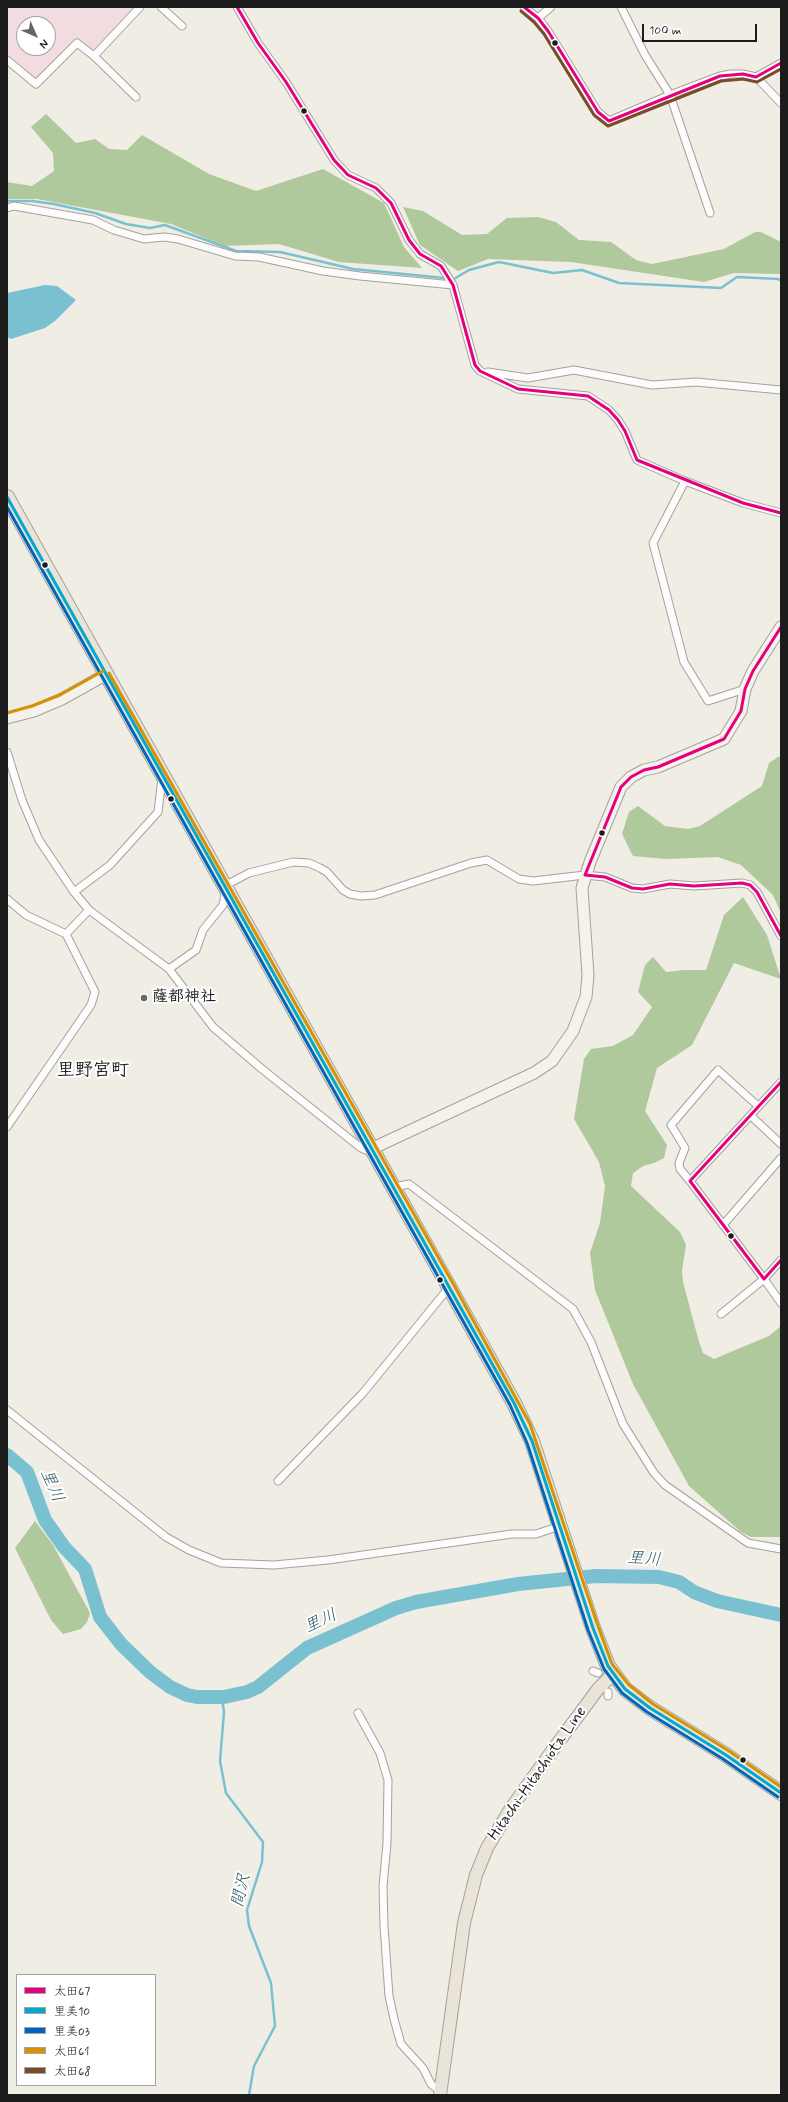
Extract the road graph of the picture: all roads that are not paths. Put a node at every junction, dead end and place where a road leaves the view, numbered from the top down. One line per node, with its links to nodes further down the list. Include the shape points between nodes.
1 (140, 7): 9 (street)
2 (162, 7): 8 (street)
3 (237, 7): 18 (street, via 334,160 348,175 376,188 391,203 409,240 420,254 441,266)
4 (524, 7): 7 (street)
5 (551, 7): 7 (street)
6 (621, 7): 13 (street, via 645,55)
7 (538, 18): 13 (street, via 604,118 609,121)
8 (182, 26)
9 (94, 56): 10 (street, via 77,43 36,84); 14 (street)
10 (7, 60)
11 (781, 63): 12 (street)
12 (756, 77): 13 (street, via 743,74 720,76); 15 (street)
13 (670, 95): 17 (street)
14 (136, 97)
15 (781, 103)
16 (7, 208): 18 (street, via 14,206 93,220 114,230 144,239 178,239 235,256 260,257 360,276)
17 (710, 213)
18 (453, 285): 19 (street, via 474,365)
19 (480, 371): 20 (street, via 528,378 574,370 652,385 696,382); 21 (street, via 518,389 588,396 609,410 626,430 637,460)
20 (781, 390)
21 (685, 481): 23 (street, via 743,503); 26 (street, via 653,543 684,662 708,701)
22 (7, 497): 25 (highway)
23 (781, 513)
24 (781, 627): 26 (street, via 756,665)
25 (105, 675): 27 (street, via 62,699 34,711); 29 (highway)
26 (745, 689): 30 (street, via 741,711 724,739 658,767 644,770 631,777 621,787)
27 (7, 718)
28 (7, 752): 32 (street, via 22,800 40,840)
29 (163, 776): 31 (highway); 32 (street, via 158,812 110,865)
30 (585, 875): 31 (street, via 533,881 519,879 487,860 375,895 361,896 343,890 320,868 308,863 293,862 249,873 230,883); 36 (street, via 606,877 632,888 670,884 750,885 757,892); 43 (street, via 582,888 588,975 586,997 573,1031 552,1061 534,1073)
31 (226, 890): 37 (street, via 223,905 203,930 196,950); 43 (highway)
32 (74, 892): 34 (street)
33 (7, 899): 35 (street, via 26,915)
34 (89, 910): 35 (street); 37 (street)
35 (66, 934): 41 (street, via 95,992 91,1005)
36 (781, 936)
37 (169, 969): 43 (street, via 213,1027 361,1148)
38 (781, 1082): 39 (street)
39 (758, 1106): 40 (street); 45 (street, via 718,1070 671,1125 685,1148 679,1163 680,1169)
40 (751, 1116): 42 (street); 45 (street)
41 (7, 1127)
42 (781, 1144)
43 (372, 1149): 46 (highway)
44 (781, 1158): 47 (street)
45 (690, 1181): 47 (street)
46 (394, 1187): 50 (highway); 56 (street, via 409,1184 573,1309 591,1342 623,1424 654,1473 665,1485 748,1543)
47 (723, 1225): 49 (street)
48 (781, 1260): 49 (street)
49 (764, 1279): 51 (street); 52 (street)
50 (451, 1289): 54 (street, via 446,1291 363,1393); 55 (highway, via 526,1426)
51 (781, 1303)
52 (721, 1314)
53 (9, 1413): 55 (street, via 166,1536 189,1550 221,1563 274,1565 328,1560 512,1534)
54 (278, 1481)
55 (561, 1531): 57 (highway, via 601,1652)
56 (781, 1549)
57 (613, 1674): 59 (highway, via 626,1689 650,1708 726,1755); 60 (main road, Hitachi-Hitachiota Line, via 598,1689 511,1808 487,1848 476,1875 464,1922)
58 (358, 1713): 60 (street, via 380,1753 388,1780 384,1926 389,1996 401,2044 423,2068 431,2084)
59 (781, 1794)
60 (441, 2093)

